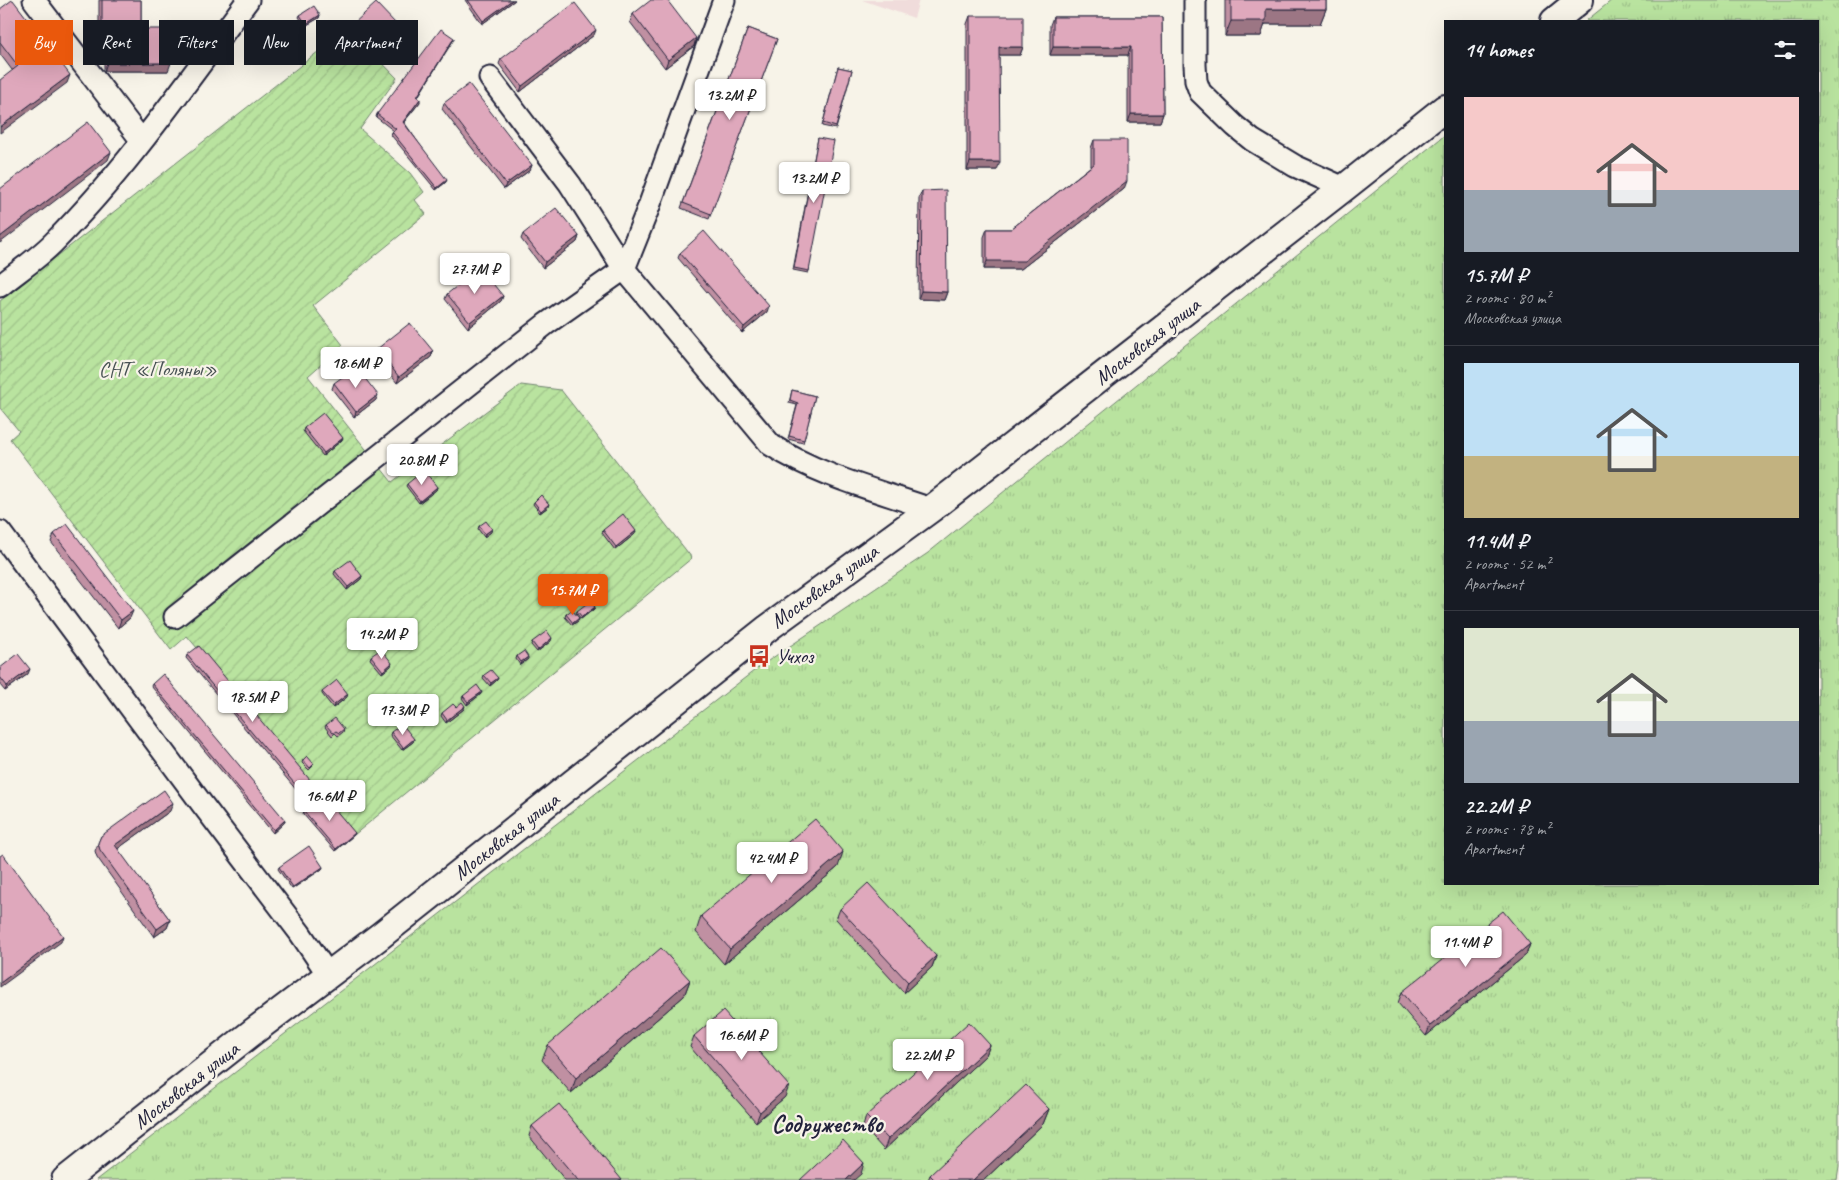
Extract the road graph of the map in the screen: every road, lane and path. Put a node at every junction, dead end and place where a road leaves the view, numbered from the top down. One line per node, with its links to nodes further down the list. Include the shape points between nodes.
1 (34, 0): 9 (street)
2 (248, 0): 9 (street)
3 (724, 0): 11 (street)
4 (1195, 0): 10 (street, via 1194,66 1200,92 1252,140 1318,178)
5 (1580, 0): 6 (main road)
6 (1555, 20)
7 (490, 78): 11 (street, via 570,184)
8 (1444, 109): 10 (main road, Московская улица)
9 (142, 141): 12 (street, via 52,244)
10 (1344, 188): 13 (main road, Московская улица)
11 (624, 269): 13 (street, via 771,445 817,470); 15 (street, via 546,324)
12 (0, 286)
13 (931, 508): 16 (main road, Московская улица, via 768,628)
14 (0, 532): 16 (street)
15 (175, 617)
16 (329, 976): 17 (main road, Московская улица)
17 (65, 1180)

